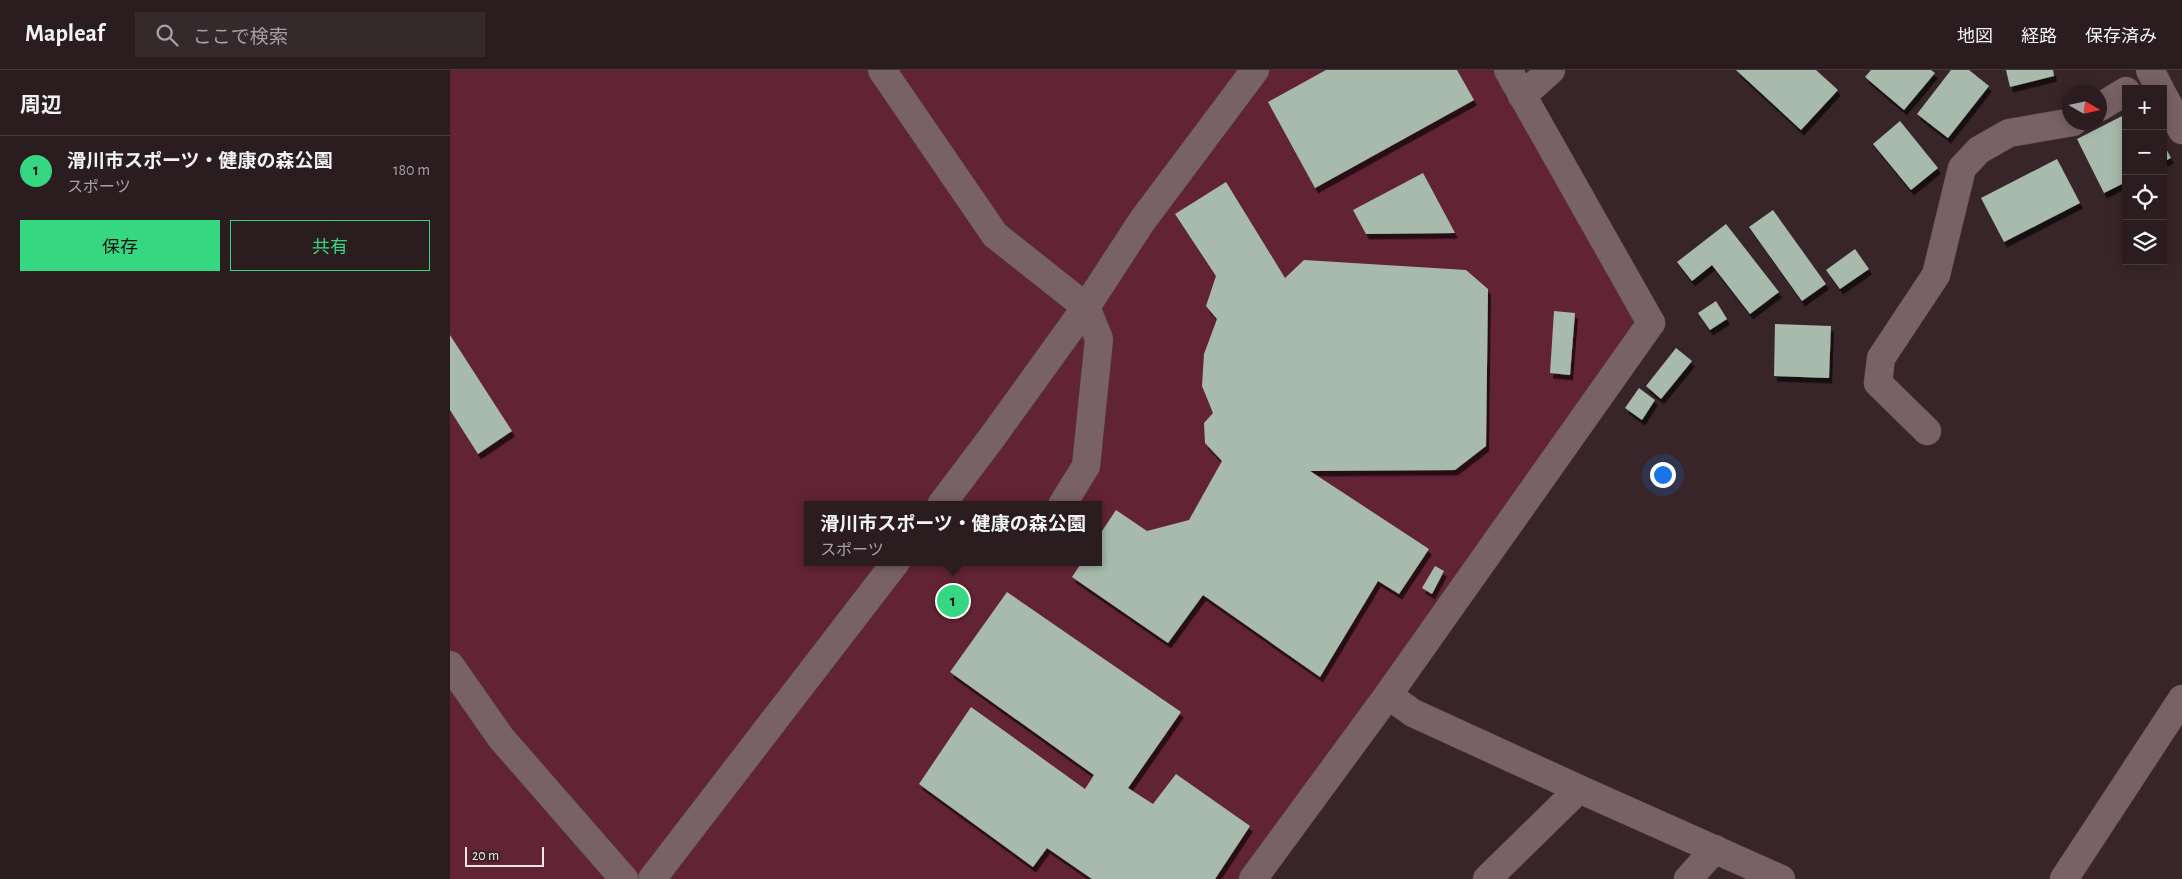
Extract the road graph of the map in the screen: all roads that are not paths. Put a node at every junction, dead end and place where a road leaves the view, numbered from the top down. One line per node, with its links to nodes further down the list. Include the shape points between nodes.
1 (882, 70): 11 (street, via 995,235)
2 (1255, 70): 11 (street, via 1142,221)
3 (1508, 70): 7 (street)
4 (1550, 70): 7 (street)
5 (2151, 84): 10 (street)
6 (2122, 94): 8 (street)
7 (1522, 96): 17 (street, via 1651,323)
8 (2107, 103)
9 (2062, 124): 12 (street, via 2009,133 1979,150 1962,168 1936,275 1881,358 1878,383)
10 (2182, 130)
11 (1086, 307): 13 (street); 14 (street, via 1099,339 1086,466)
12 (1927, 431)
13 (944, 501)
14 (1064, 501)
15 (893, 566): 22 (street)
16 (450, 665): 21 (street, via 501,738)
17 (1388, 695): 19 (street, via 1414,713); 23 (street)
18 (2182, 699): 27 (street)
19 (1579, 789): 20 (street); 24 (street)
20 (1715, 849): 25 (street); 26 (street)
21 (624, 879)
22 (652, 879)
23 (1253, 879)
24 (1487, 879)
25 (1688, 879)
26 (1781, 879)
27 (2064, 879)

